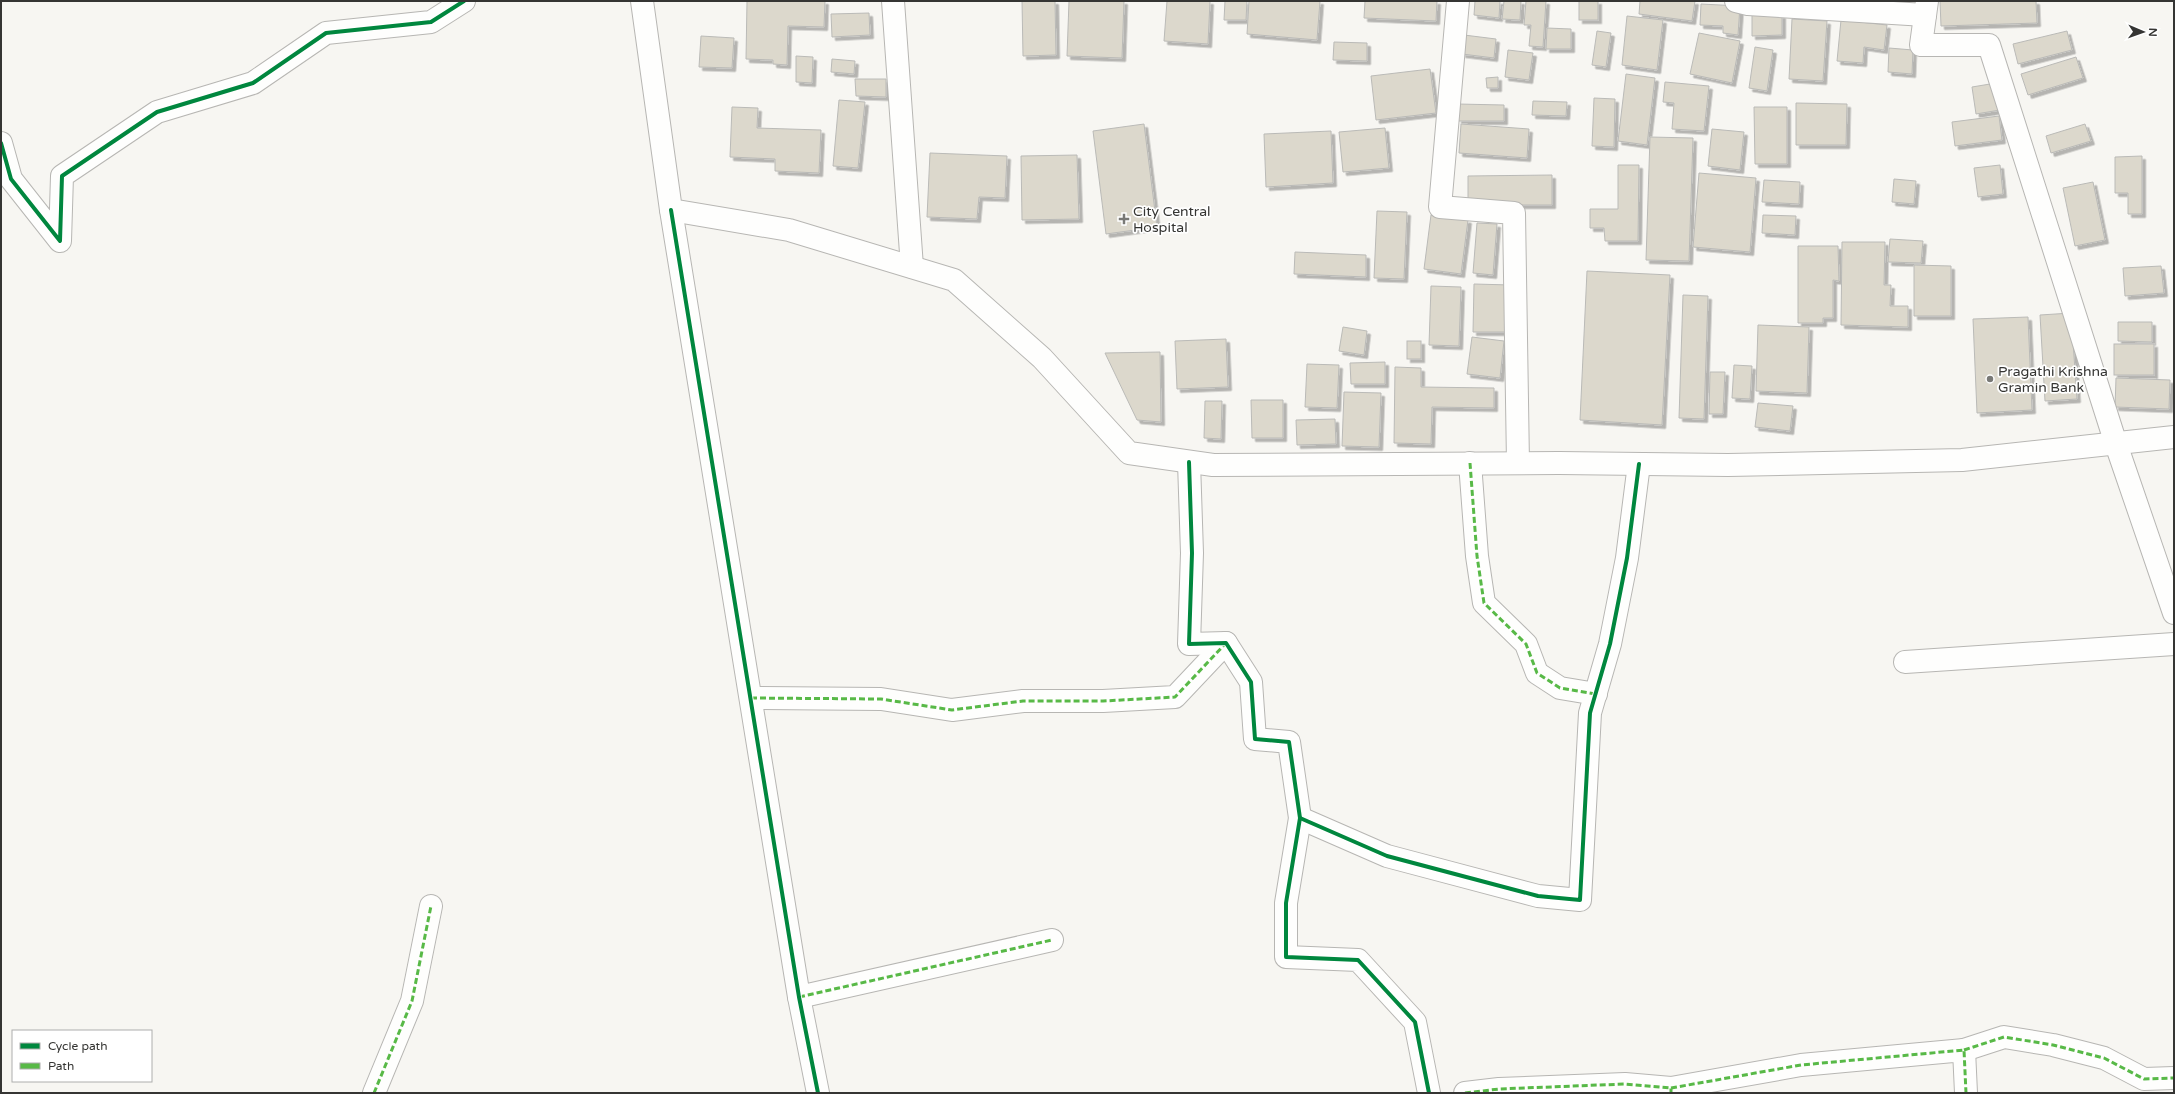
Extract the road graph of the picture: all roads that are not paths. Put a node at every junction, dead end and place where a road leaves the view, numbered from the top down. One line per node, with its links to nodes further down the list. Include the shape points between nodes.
1 (464, 1): 7 (street, via 431,22 326,33 253,83 157,112 62,176 60,241 11,179)
2 (642, 1): 8 (street)
3 (893, 1): 9 (street)
4 (1458, 1): 14 (street, via 1440,207 1514,213)
5 (1736, 1): 6 (street, via 1748,4)
6 (1926, 8): 11 (street, via 1921,45 1989,45)
7 (1, 143)
8 (671, 210): 9 (street, via 788,230); 21 (street)
9 (912, 267): 12 (street, via 954,280 1042,358 1129,453)
10 (2174, 437): 11 (street)
11 (2116, 444): 15 (street, via 1962,460 1728,465); 16 (street)
12 (1189, 462): 13 (street, via 1213,465); 17 (street, via 1192,553 1189,644)
13 (1470, 463): 14 (street); 20 (street, via 1477,556 1484,603 1526,644 1537,673 1560,688)
14 (1518, 463): 15 (street)
15 (1640, 464): 20 (street, via 1627,558 1610,644)
16 (2174, 613)
17 (1226, 643): 21 (street, via 1175,697 1103,701 1023,701 952,710 882,699); 22 (street, via 1251,682 1255,739 1289,742)
18 (2174, 644): 19 (street)
19 (1905, 662)
20 (1596, 694): 22 (street, via 1590,713 1580,900 1538,896 1387,856)
21 (750, 698): 25 (street)
22 (1300, 818): 31 (street, via 1286,903 1286,957 1358,960 1415,1022)
23 (431, 906): 29 (street, via 412,1002)
24 (1052, 940): 25 (street)
25 (799, 997): 30 (street)
26 (1964, 1050): 27 (street, via 2004,1037 2054,1045 2104,1058 2144,1079); 28 (street, via 1801,1065); 33 (street)
27 (2174, 1078)
28 (1671, 1091): 32 (street, via 1625,1084 1499,1089)
29 (374, 1093)
30 (818, 1093)
31 (1429, 1093)
32 (1465, 1093)
33 (1966, 1093)

